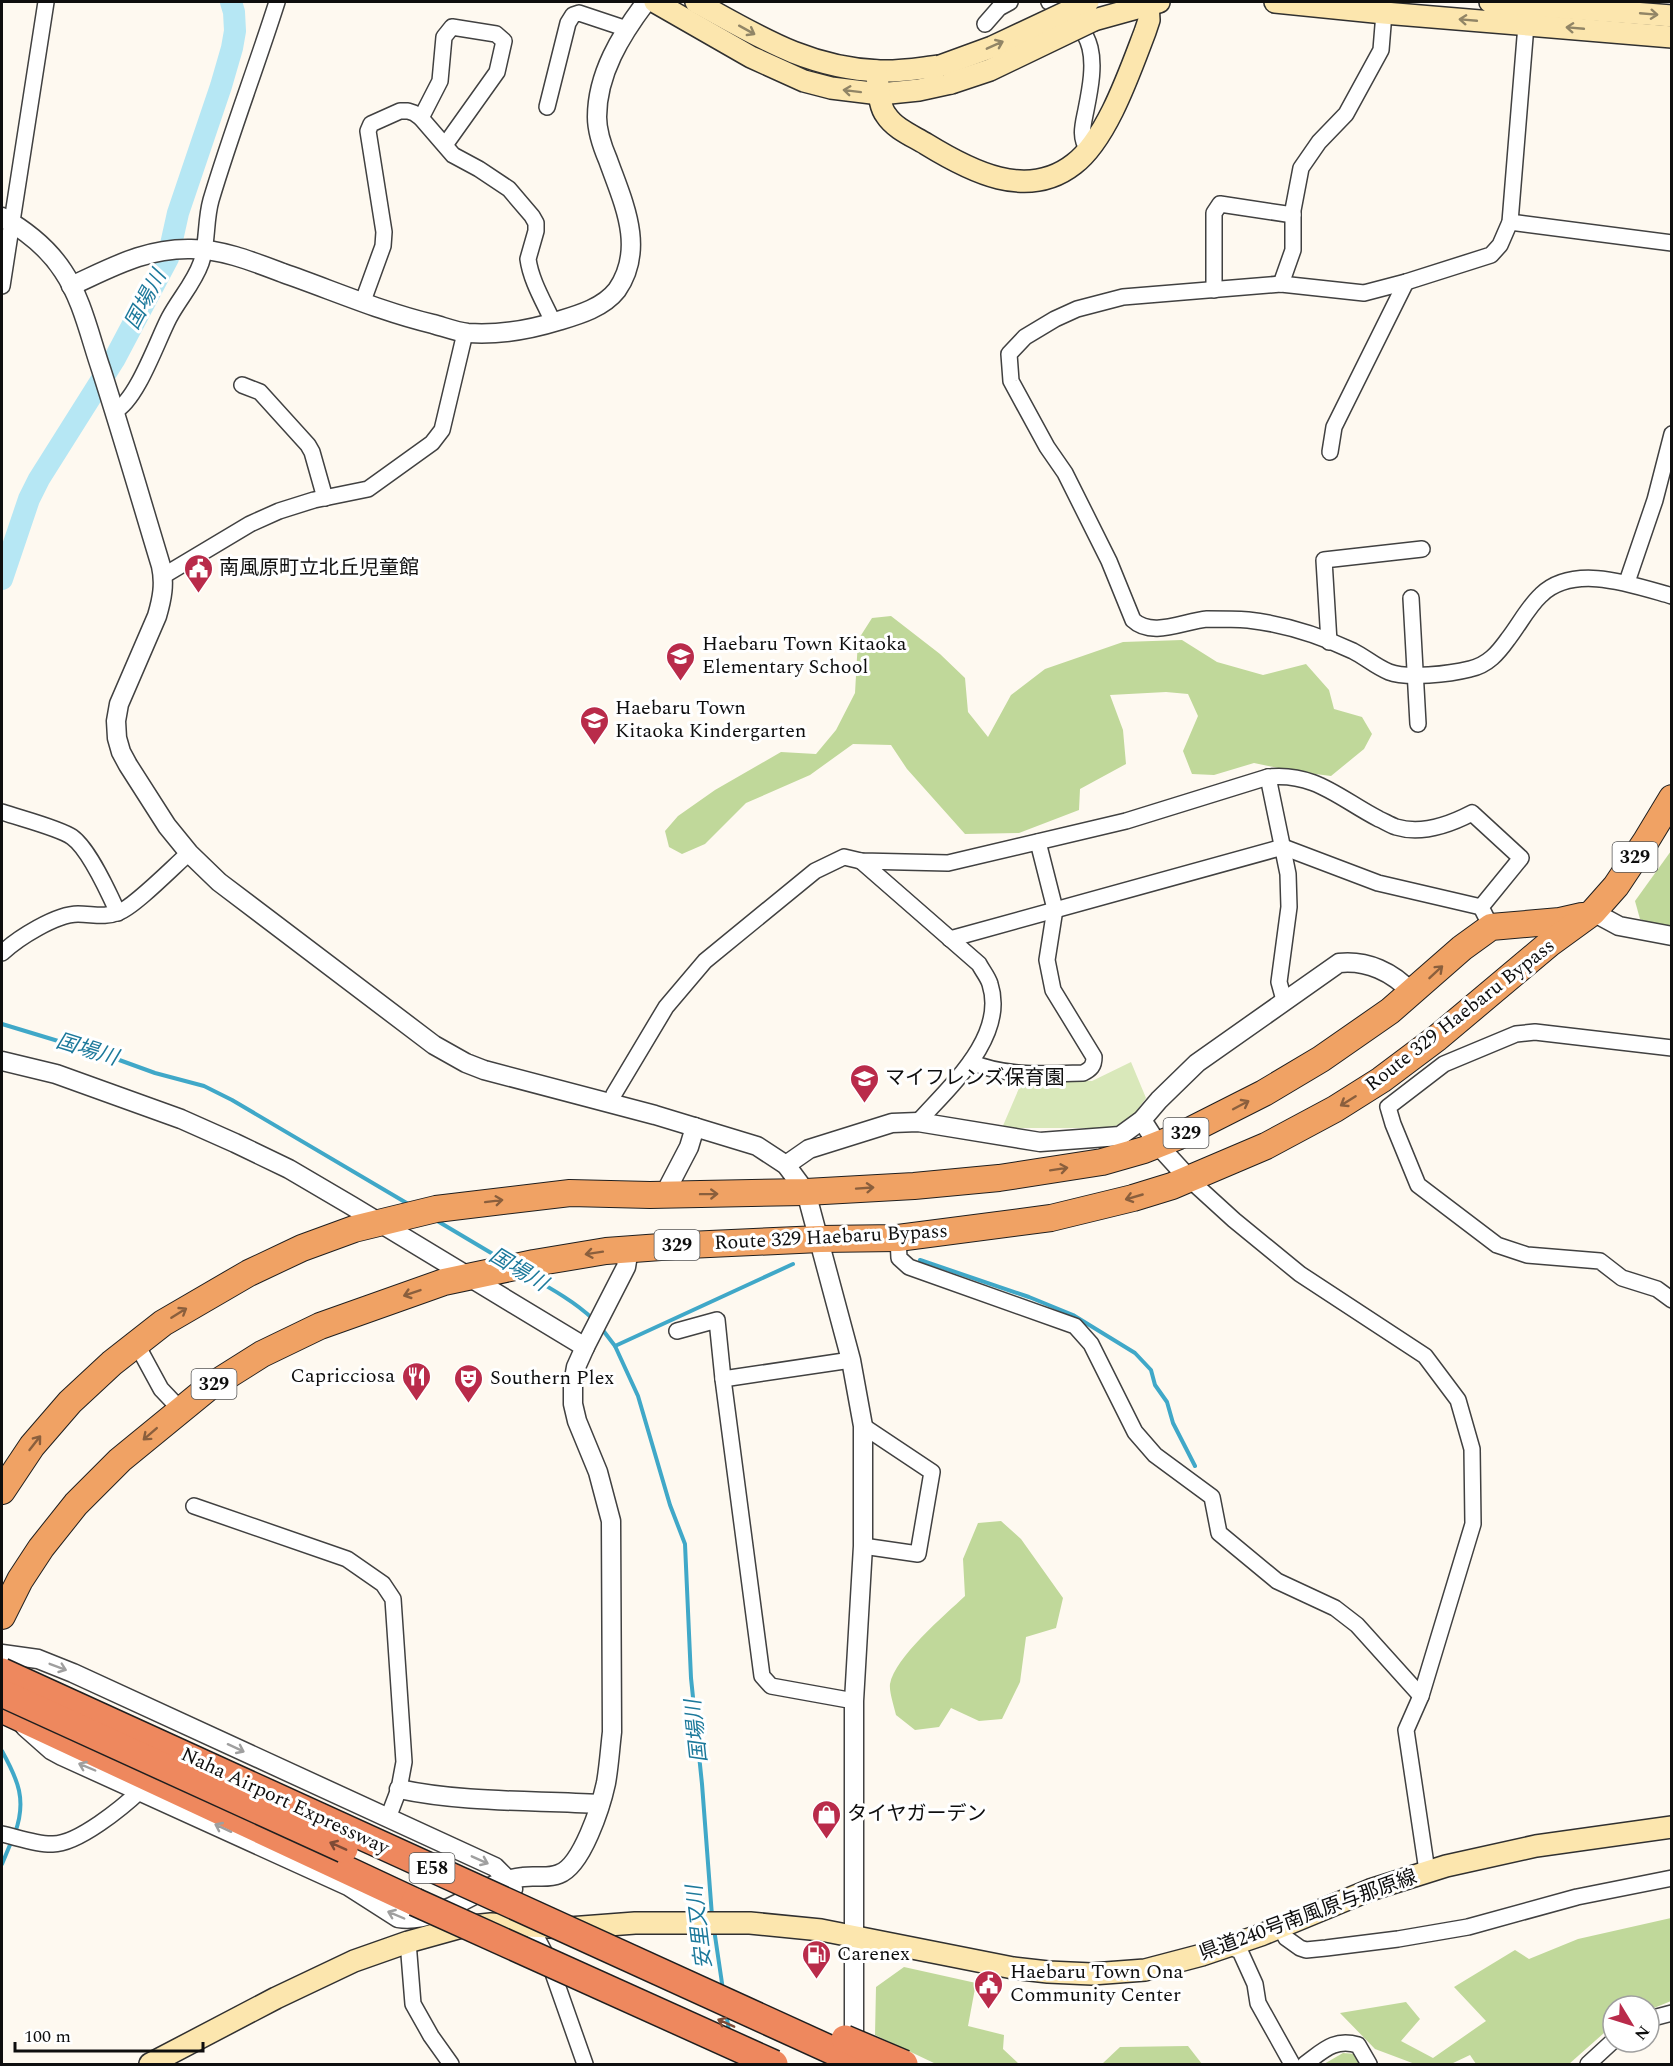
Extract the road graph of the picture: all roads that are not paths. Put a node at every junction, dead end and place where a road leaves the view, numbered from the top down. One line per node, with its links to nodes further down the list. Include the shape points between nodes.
1 (46, 2): 27 (street)
2 (277, 2): 30 (street)
3 (646, 2): 17 (street)
4 (655, 2): 21 (main road, one-way to 4, via 823,86 783,73)
5 (696, 2): 19 (main road, one-way to 19, via 804,58)
6 (1010, 2): 15 (street)
7 (1049, 2): 25 (street, via 1078,24 1093,57 1082,129)
8 (1153, 2): 12 (main road); 25 (main road, via 1138,50 1106,121)
9 (1275, 2): 13 (main road)
10 (1490, 2): 11 (main road)
11 (1528, 3): 14 (main road, one-way to 14); 16 (street)
12 (1091, 10): 20 (main road, bridge, via 990,70)
13 (1384, 13): 16 (main road, one-way to 13); 26 (street, via 1381,50 1346,114 1301,168)
14 (1671, 16)
15 (985, 24)
16 (1526, 25): 18 (main road, one-way to 16); 28 (street)
17 (627, 29): 22 (street, via 579,13 573,15); 37 (street, via 604,76 597,119 599,138 632,237 629,262 611,296 582,314)
18 (1671, 37)
19 (876, 71): 20 (main road); 21 (main road)
20 (946, 74): 21 (main road, via 919,90)
21 (880, 94): 25 (main road, via 883,111 894,125 988,176 1018,182 1051,178 1076,163)
22 (547, 107)
23 (421, 117): 24 (street); 24 (street, via 440,81 444,37 452,27 496,34 504,41 497,72); 36 (street, via 400,111 371,124 368,131 384,232 383,246)
24 (445, 145): 37 (street, via 453,155 508,189 532,216 536,231 528,263)
25 (1088, 150)
26 (1293, 215): 32 (street, via 1293,250); 35 (street, via 1220,204 1214,213)
27 (7, 220): 33 (street); 34 (street, via 45,249)
28 (1510, 222): 29 (street); 31 (street, via 1491,255)
29 (1671, 243)
30 (198, 249): 34 (street, via 123,261); 36 (street, via 265,266); 40 (street, via 196,272 142,374 122,407)
31 (1406, 282): 32 (street, via 1364,292); 42 (street, via 1334,427)
32 (1281, 284): 35 (street)
33 (2, 286)
34 (71, 286): 40 (street)
35 (1214, 290): 49 (street, via 1123,297 1077,309 1025,337 1008,354 1011,381 1065,473 1133,620 1140,626 1153,629 1207,620 1249,620 1306,632)
36 (363, 301): 38 (street)
37 (554, 322): 38 (street, via 493,333)
38 (465, 333): 43 (street, via 438,437 368,489)
39 (242, 384): 43 (street, via 260,392 308,446)
40 (112, 404): 45 (street)
41 (1671, 435): 46 (street)
42 (1330, 452)
43 (325, 498): 45 (street, via 250,524)
44 (1422, 549): 49 (street, via 1324,561)
45 (163, 576): 57 (street, via 157,616 118,704 117,738 137,780)
46 (1633, 585): 47 (street); 50 (street, via 1575,579 1554,586 1540,596 1485,665)
47 (1671, 596)
48 (1411, 598): 50 (street)
49 (1329, 642): 50 (street, via 1390,672)
50 (1416, 675): 51 (street)
51 (1418, 724)
52 (1268, 777): 55 (street, via 1126,821); 56 (street); 62 (street, via 1286,775 1309,781 1396,827 1424,830 1453,823 1472,813 1521,858)
53 (1671, 798): 60 (highway, Route 329 Haebaru Bypass / 329, via 1616,886)
54 (2, 812): 61 (street, via 77,841)
55 (1038, 842): 58 (street, via 948,863); 59 (street)
56 (1283, 847): 59 (street); 62 (street, via 1378,883); 67 (street, via 1289,907 1280,982)
57 (189, 853): 61 (street); 71 (street, via 219,882 434,1046 484,1070)
58 (861, 861): 64 (street); 71 (street, via 844,857 815,871 705,961 666,1007)
59 (1055, 909): 64 (street); 70 (street, via 1047,960 1053,990 1094,1057 1094,1064 1083,1073 1033,1074)
60 (1593, 912): 62 (highway, Route 329 Haebaru Bypass, via 1560,921); 63 (street, via 1619,926); 77 (highway, Route 329 Haebaru Bypass / 329, one-way to 77, via 1381,1080 1301,1128)
61 (118, 913): 65 (street, via 64,915)
62 (1486, 917): 66 (highway, 329, one-way to 62, via 1462,948)
63 (1671, 936)
64 (950, 939): 70 (street, via 979,964 990,984 993,1009 984,1040)
65 (2, 953)
66 (1412, 993): 67 (street, via 1373,965 1356,962 1339,963); 75 (highway, 329, one-way to 66, via 1212,1121 1321,1059)
67 (1284, 1000): 72 (street, via 1197,1064)
68 (1671, 1048): 85 (street, via 1535,1032 1516,1034 1444,1064 1388,1107 1418,1185 1497,1245 1527,1255 1600,1260 1622,1278 1657,1289)
69 (2, 1061): 80 (street, via 56,1074 181,1119)
70 (971, 1062): 73 (street)
71 (612, 1103): 74 (street)
72 (1142, 1120): 73 (street, via 1120,1136 1040,1142); 75 (street)
73 (918, 1122): 76 (street, via 892,1123 809,1149)
74 (695, 1127): 76 (street, via 757,1146); 79 (street)
75 (1158, 1145): 77 (street); 78 (highway, 329, one-way to 75, via 999,1178 1102,1162)
76 (786, 1165): 78 (street)
77 (1189, 1179): 81 (highway, Route 329 Haebaru Bypass / 329, one-way to 81, via 1133,1198 1051,1218); 101 (street, via 1300,1274 1425,1356 1458,1400 1472,1449 1473,1524)
78 (807, 1192): 79 (highway, 329, one-way to 78); 82 (street)
79 (664, 1195): 80 (highway, 329, one-way to 79, via 436,1209 570,1193)
80 (390, 1219): 84 (street); 88 (highway, 329, one-way to 80, via 180,1312 249,1273 302,1248)
81 (898, 1238): 82 (highway, Route 329 Haebaru Bypass / 329); 101 (street, via 899,1258 909,1267 1075,1326 1091,1344 1135,1432 1155,1455 1212,1497 1219,1533 1277,1581 1335,1608 1357,1625)
82 (820, 1239): 83 (highway, Route 329 Haebaru Bypass / 329); 89 (street)
83 (629, 1249): 84 (highway, Route 329 Haebaru Bypass / 329, one-way to 84); 87 (street, via 626,1267)
84 (468, 1277): 87 (street); 91 (highway, Route 329 Haebaru Bypass / 329, one-way to 91, via 390,1300 310,1330 262,1354)
85 (1671, 1300)
86 (677, 1331): 90 (street, via 717,1320)
87 (587, 1342): 107 (street, via 576,1367 573,1404 606,1499 612,1544 612,1732)
88 (136, 1343): 91 (street, via 161,1389); 93 (highway, 329, one-way to 88, via 52,1422 90,1382)
89 (851, 1360): 90 (street); 92 (street)
90 (723, 1379): 102 (street, via 762,1676 771,1686)
91 (180, 1409): 96 (highway, Route 329 Haebaru Bypass / 329, one-way to 96, via 76,1504 37,1553)
92 (863, 1426): 95 (street); 95 (street, via 932,1472 918,1554)
93 (2, 1491)
94 (194, 1506): 105 (street, via 347,1559 383,1584 393,1599 404,1762)
95 (863, 1546): 102 (street)
96 (2, 1616)
97 (2, 1654): 108 (street, one-way to 108, via 38,1659 73,1673)
98 (2, 1660): 127 (highway, bridge)
99 (2, 1672): 126 (highway, Naha Airport Expressway / E58, bridge)
100 (2, 1693): 124 (highway, Naha Airport Expressway / E58, one-way to 100, bridge)
101 (1421, 1696): 111 (street, via 1406,1730)
102 (854, 1701): 116 (street)
103 (2, 1709): 123 (highway, bridge)
104 (2, 1715): 106 (street, one-way to 104, via 62,1756 30,1730)
105 (399, 1789): 107 (street, via 482,1800); 108 (street)
106 (141, 1790): 110 (street, via 77,1838 53,1844); 113 (street, one-way to 106, via 451,1908 426,1916 398,1918 348,1886)
107 (600, 1804): 113 (street, via 570,1868 548,1878)
108 (388, 1818): 113 (street, one-way to 113, via 495,1867)
109 (1671, 1827): 111 (main road, 県道240号南風原与那原線, via 1502,1853)
110 (2, 1834)
111 (1427, 1871): 115 (main road, 県道240号南風原与那原線)
112 (1671, 1878): 115 (street, via 1577,1896 1468,1927 1398,1939 1306,1950 1286,1938)
113 (509, 1881): 114 (street)
114 (530, 1925): 116 (main road, 県道240号南風原与那原線, via 569,1928 721,1923 784,1926); 117 (main road, 県道240号南風原与那原線, via 484,1924); 122 (street, via 548,1959)
115 (1280, 1928): 118 (main road, 県道240号南風原与那原線)
116 (855, 1936): 118 (main road, 県道240号南風原与那原線, via 1013,1968 1092,1974 1145,1970); 125 (street)
117 (408, 1942): 120 (main road, 県道240号南風原与那原線, via 328,1972); 121 (street, via 413,2004)
118 (1228, 1946): 128 (street, via 1240,1951 1255,1984 1258,2003)
119 (1601, 2052): 131 (street)
120 (150, 2064)
121 (451, 2064)
122 (585, 2064)
123 (774, 2064)
124 (817, 2064)
125 (857, 2064)
126 (862, 2064)
127 (904, 2064)
128 (1292, 2064)
129 (1305, 2064): 130 (street, via 1339,2042 1347,2042 1358,2045)
130 (1369, 2064)
131 (1588, 2064)

